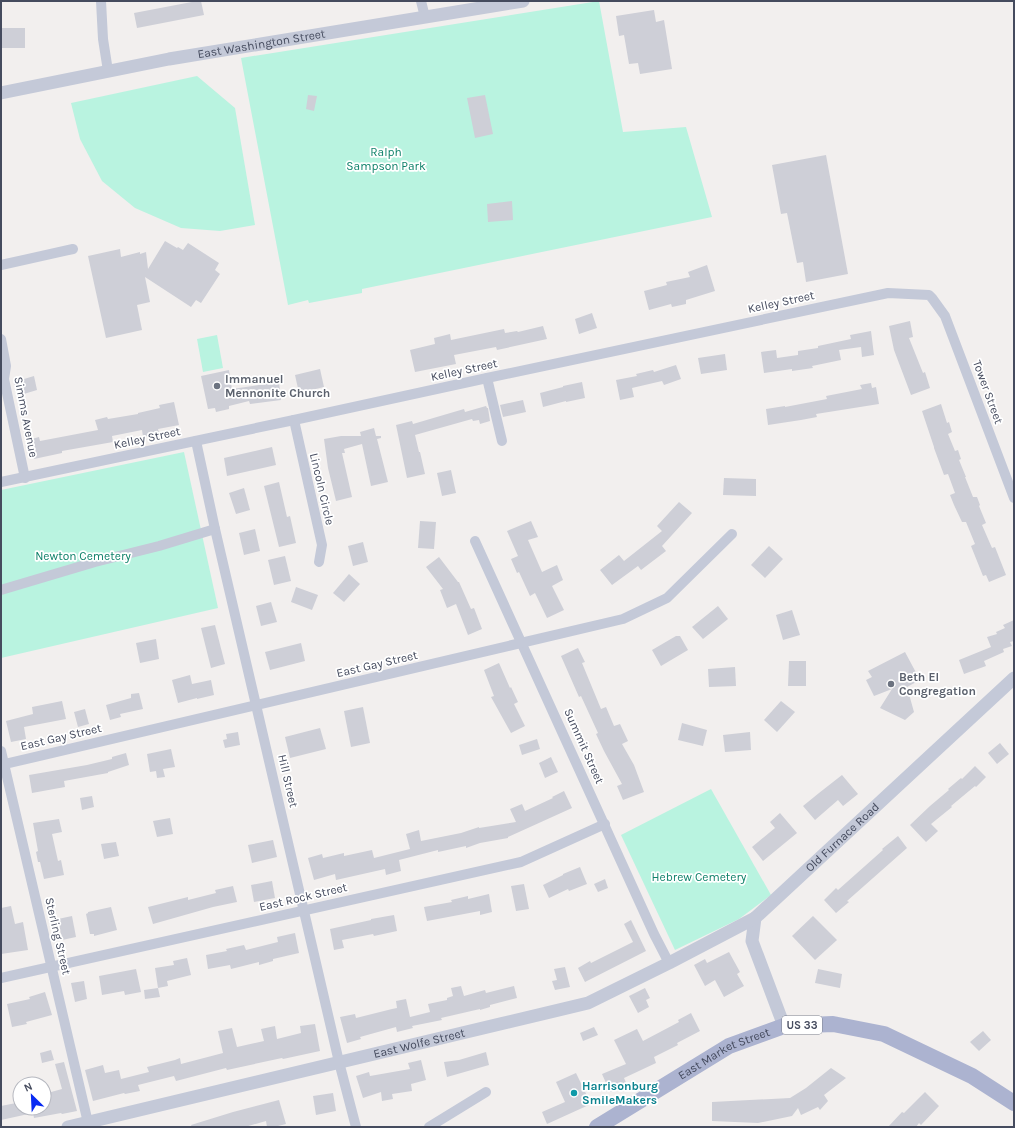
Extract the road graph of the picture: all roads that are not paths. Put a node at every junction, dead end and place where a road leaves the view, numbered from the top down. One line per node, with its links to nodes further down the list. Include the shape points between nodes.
1 (101, 1): 5 (street, via 102,39)
2 (421, 1): 4 (street)
3 (523, 1): 4 (street, East Washington Street)
4 (425, 17): 5 (street, East Washington Street)
5 (108, 70): 6 (street, East Washington Street)
6 (1, 93)
7 (73, 249): 8 (street)
8 (1, 265)
9 (932, 298): 11 (street, Kelley Street, via 929,295 888,293); 17 (street, Tower Street, via 945,316)
10 (1, 339): 15 (street, Simms Avenue, via 6,366 4,379)
11 (487, 378): 12 (street, Kelley Street); 14 (street)
12 (294, 420): 13 (street, Kelley Street); 21 (street, Lincoln Circle, via 322,545)
13 (196, 441): 15 (street, Kelley Street); 18 (street, Hill Street)
14 (502, 441)
15 (25, 478): 16 (street, Kelley Street)
16 (1, 482)
17 (1014, 498)
18 (214, 529): 22 (street); 25 (street, Hill Street)
19 (732, 534): 23 (street, East Gay Street, via 667,598 622,619)
20 (475, 541): 23 (street, Summit Street)
21 (319, 562)
22 (1, 590)
23 (522, 643): 25 (street, East Gay Street); 28 (street, Summit Street)
24 (1014, 678): 30 (street, Old Furnace Road)
25 (256, 705): 27 (street, East Gay Street); 29 (street, Hill Street)
26 (1, 751): 27 (street, Sterling Street)
27 (3, 765): 32 (street, Sterling Street)
28 (605, 824): 29 (street, East Rock Street, via 521,862); 31 (street, Summit Street)
29 (304, 910): 32 (street, East Rock Street); 35 (street, Hill Street)
30 (755, 918): 31 (street, East Wolfe Street); 34 (street, via 752,941)
31 (669, 963): 35 (street, East Wolfe Street, via 588,1003)
32 (52, 967): 33 (street, East Rock Street); 38 (street, Sterling Street)
33 (1, 978)
34 (784, 1026): 37 (main road, East Market Street / US 33, via 833,1024 884,1034 972,1076); 42 (main road, East Market Street / US 33, via 729,1046)
35 (339, 1062): 38 (street, East Wolfe Street); 40 (street, Hill Street)
36 (486, 1092): 41 (street)
37 (1014, 1103)
38 (88, 1125): 39 (street, East Wolfe Street)
39 (68, 1127)
40 (356, 1127)
41 (430, 1127)
42 (597, 1127)

